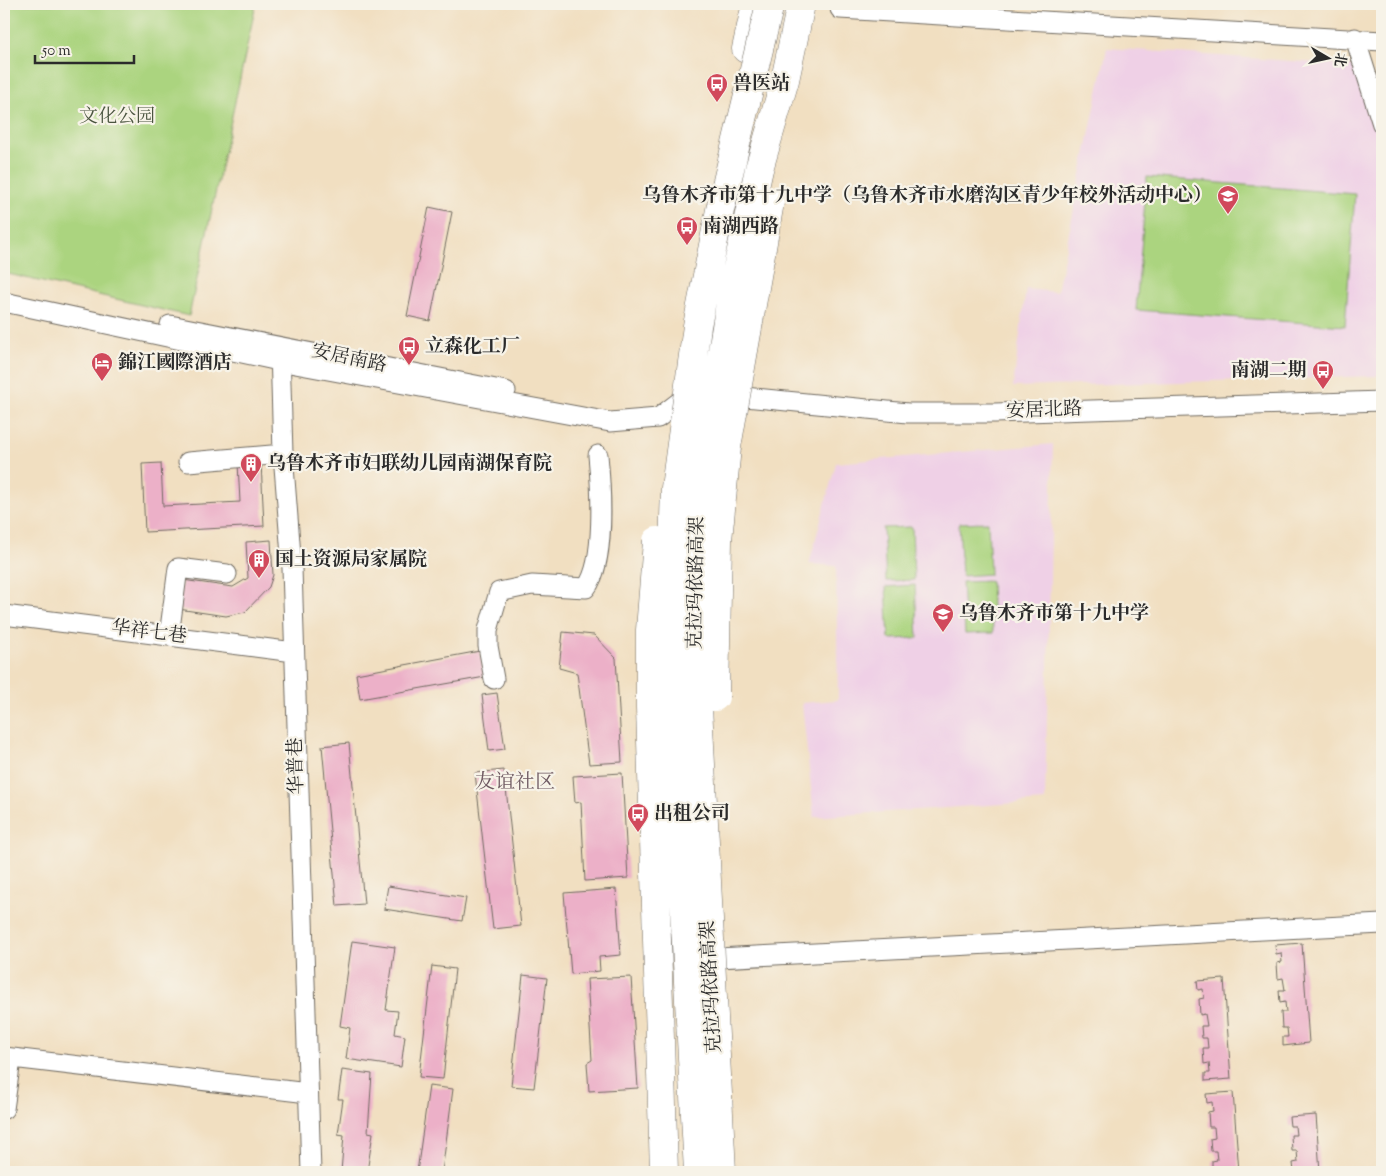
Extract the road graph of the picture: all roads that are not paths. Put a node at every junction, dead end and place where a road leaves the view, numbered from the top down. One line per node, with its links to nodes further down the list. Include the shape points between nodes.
1 (756, 4): 9 (highway, bridge)
2 (770, 4): 9 (highway, 克拉玛依路高架, bridge)
3 (801, 4): 7 (highway, 克拉玛依路高架, bridge)
4 (840, 9): 5 (street)
5 (1355, 38): 6 (street); 8 (street)
6 (1382, 41)
7 (785, 80): 26 (highway, bridge, via 777,164 727,447 718,540 714,673); 34 (highway, 克拉玛依路高架, bridge, via 759,169 732,291 705,454 694,556 695,648)
8 (1382, 124)
9 (720, 210): 12 (highway, 克拉玛依路高架, bridge)
10 (4, 290): 13 (street, 安居南路, via 161,323)
11 (4, 302): 13 (street, 安居南路)
12 (697, 326): 32 (highway, bridge, via 666,462 653,572 650,630); 33 (highway, 克拉玛依路高架, bridge, via 675,488 670,639)
13 (280, 353): 14 (street, 安居南路, via 610,422 658,418 688,395); 17 (street, 华普巷)
14 (713, 389): 15 (street, 安居北路, via 775,387 907,403 992,404); 16 (street, 安居北路, via 918,413 995,414)
15 (1382, 391)
16 (1382, 401)
17 (282, 454): 19 (street); 23 (street, 华普巷, via 292,568)
18 (598, 455): 24 (street, via 598,562 591,581 586,588 532,584 499,592 488,630)
19 (188, 462)
20 (227, 574): 22 (street, via 178,568)
21 (4, 614): 22 (street, 华祥七巷)
22 (169, 636): 23 (street, 华祥七巷)
23 (294, 652): 29 (street, 华普巷)
24 (494, 679)
25 (1382, 924): 26 (street)
26 (726, 958): 27 (street)
27 (682, 960)
28 (7, 1058): 29 (street); 30 (street)
29 (308, 1093): 31 (street, 华普巷)
30 (4, 1109)
31 (311, 1172)
32 (664, 1172)
33 (698, 1172)
34 (722, 1172)

